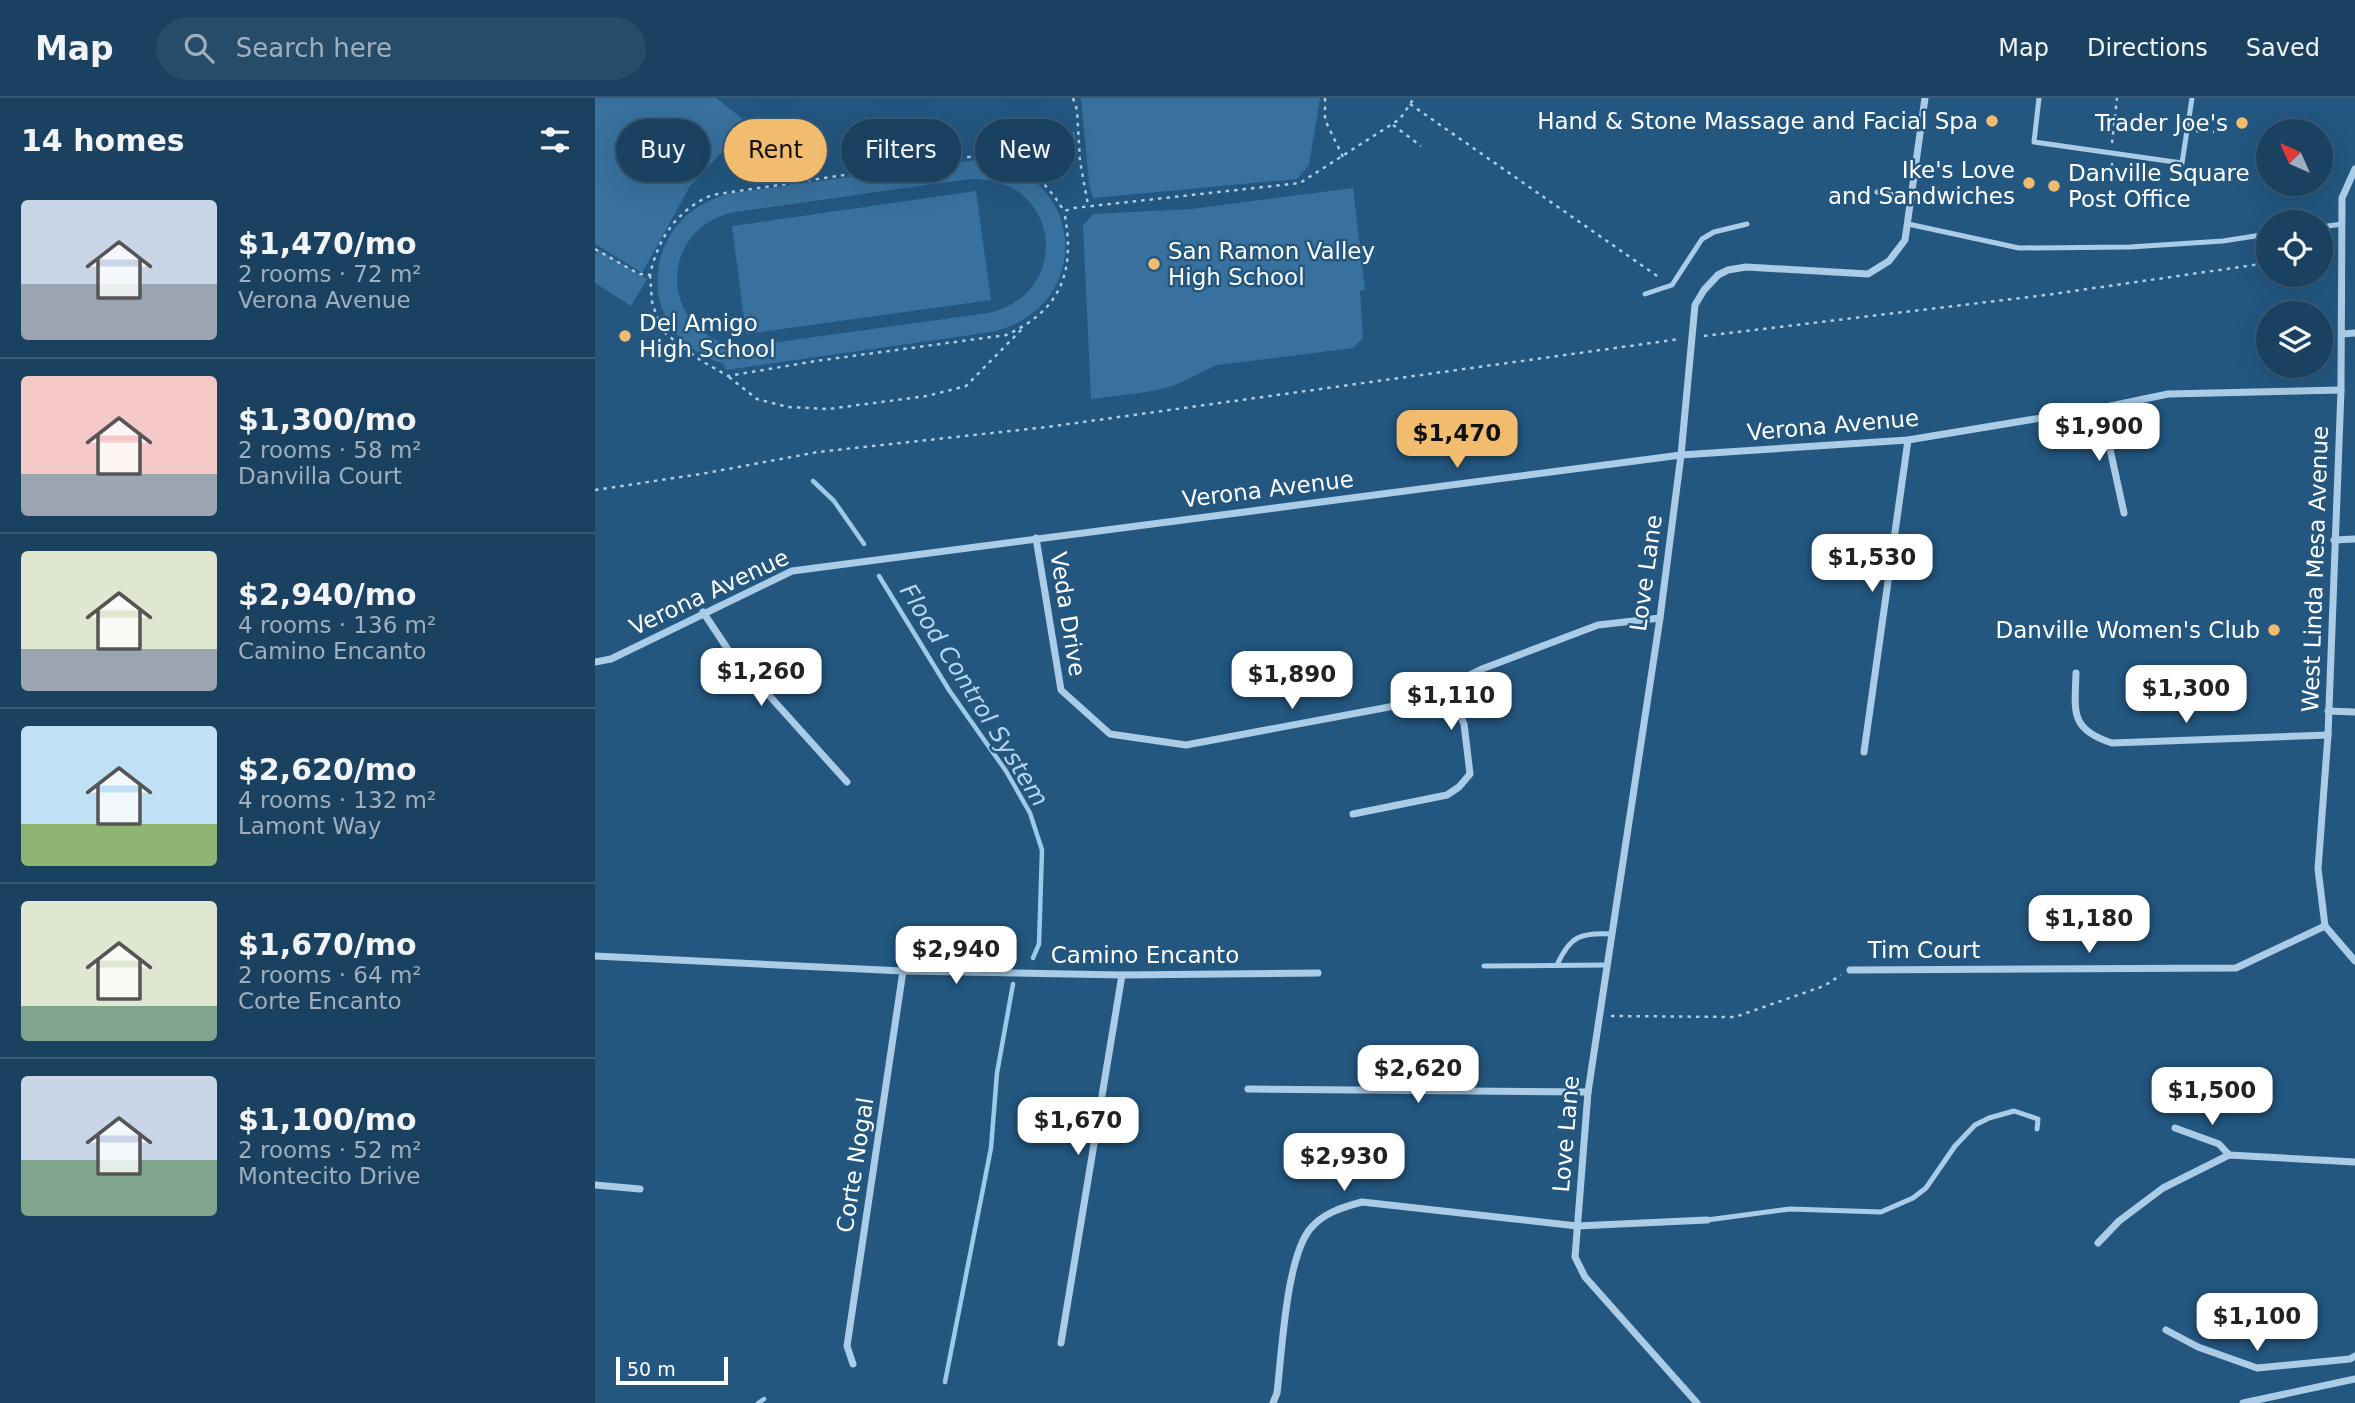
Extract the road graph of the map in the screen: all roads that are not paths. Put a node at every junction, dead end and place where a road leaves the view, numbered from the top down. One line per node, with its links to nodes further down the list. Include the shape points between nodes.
1 (1925, 98): 6 (street, Love Lane)
2 (2039, 98): 3 (lane, via 2034,142 2182,163)
3 (2192, 98)
4 (2355, 169): 9 (street, West Linda Mesa Avenue, via 2342,198)
5 (1878, 192): 6 (lane)
6 (1911, 197): 8 (street, Love Lane)
7 (1747, 224): 12 (lane, via 1702,239 1672,285)
8 (1908, 224): 11 (lane, via 2019,248 2130,247); 18 (street, Love Lane, via 1896,253 1868,274 1746,267 1718,275 1704,289 1695,305)
9 (2342, 225): 10 (lane); 14 (street, West Linda Mesa Avenue)
10 (2333, 226)
11 (2256, 236)
12 (1645, 295)
13 (2355, 333): 14 (street)
14 (2342, 334): 15 (street, West Linda Mesa Avenue)
15 (2341, 390): 16 (street, Verona Avenue, via 2168,394); 22 (street, West Linda Mesa Avenue)
16 (2101, 408): 17 (street, Verona Avenue); 19 (street)
17 (1908, 440): 18 (street, Verona Avenue); 31 (street)
18 (1681, 456): 20 (street, Verona Avenue); 24 (street, Love Lane)
19 (2124, 513)
20 (1036, 538): 23 (street, Verona Avenue, via 792,571); 27 (street, Veda Drive, via 1061,690 1110,734 1186,745 1416,702)
21 (2355, 539): 22 (street)
22 (2334, 540): 28 (street, West Linda Mesa Avenue)
23 (703, 612): 25 (street, Verona Avenue, via 611,659); 32 (street, via 729,651)
24 (1660, 618): 27 (street, Veda Drive, via 1598,625); 35 (street, Love Lane)
25 (595, 662)
26 (2076, 673): 30 (street, via 2079,723 2112,743)
27 (1448, 686): 33 (street, via 1464,724 1470,774 1447,794)
28 (2328, 711): 29 (street); 30 (street, West Linda Mesa Avenue)
29 (2355, 712)
30 (2328, 734): 34 (street, West Linda Mesa Avenue, via 2318,869)
31 (1864, 752)
32 (847, 782)
33 (1353, 814)
34 (2325, 926): 37 (street); 41 (street, Tim Court, via 2236,968)
35 (1612, 934): 38 (lane, via 1589,933 1575,939); 39 (street, Love Lane)
36 (595, 956): 42 (street, Camino Encanto)
37 (2355, 961)
38 (1557, 965): 39 (lane); 40 (lane)
39 (1607, 965): 46 (street, Love Lane)
40 (1484, 966)
41 (1850, 970)
42 (903, 971): 44 (street, Camino Encanto); 59 (street, Corte Nogal, via 847,1346)
43 (1318, 974): 44 (street, Camino Encanto)
44 (1122, 975): 57 (street)
45 (1248, 1089): 46 (street)
46 (1588, 1092): 54 (street, Love Lane)
47 (2175, 1128): 49 (street, via 2219,1144)
48 (2037, 1129): 53 (lane, via 2038,1119 2014,1111 1975,1125 1926,1188 1881,1212 1790,1209)
49 (2229, 1155): 50 (street); 55 (street, via 2163,1188)
50 (2355, 1162)
51 (595, 1185): 52 (street)
52 (640, 1189)
53 (1707, 1220): 54 (street)
54 (1577, 1226): 62 (street, Love Lane, via 1362,1202 1334,1210 1310,1230 1292,1268); 63 (street, Love Lane, via 1575,1257 1585,1277)
55 (2098, 1243)
56 (2166, 1330): 58 (street, via 2198,1347 2257,1367)
57 (1061, 1343)
58 (2355, 1356)
59 (853, 1364)
60 (2355, 1379): 61 (street)
61 (2253, 1402): 64 (street)
62 (1273, 1403)
63 (1697, 1403)
64 (2243, 1403)

